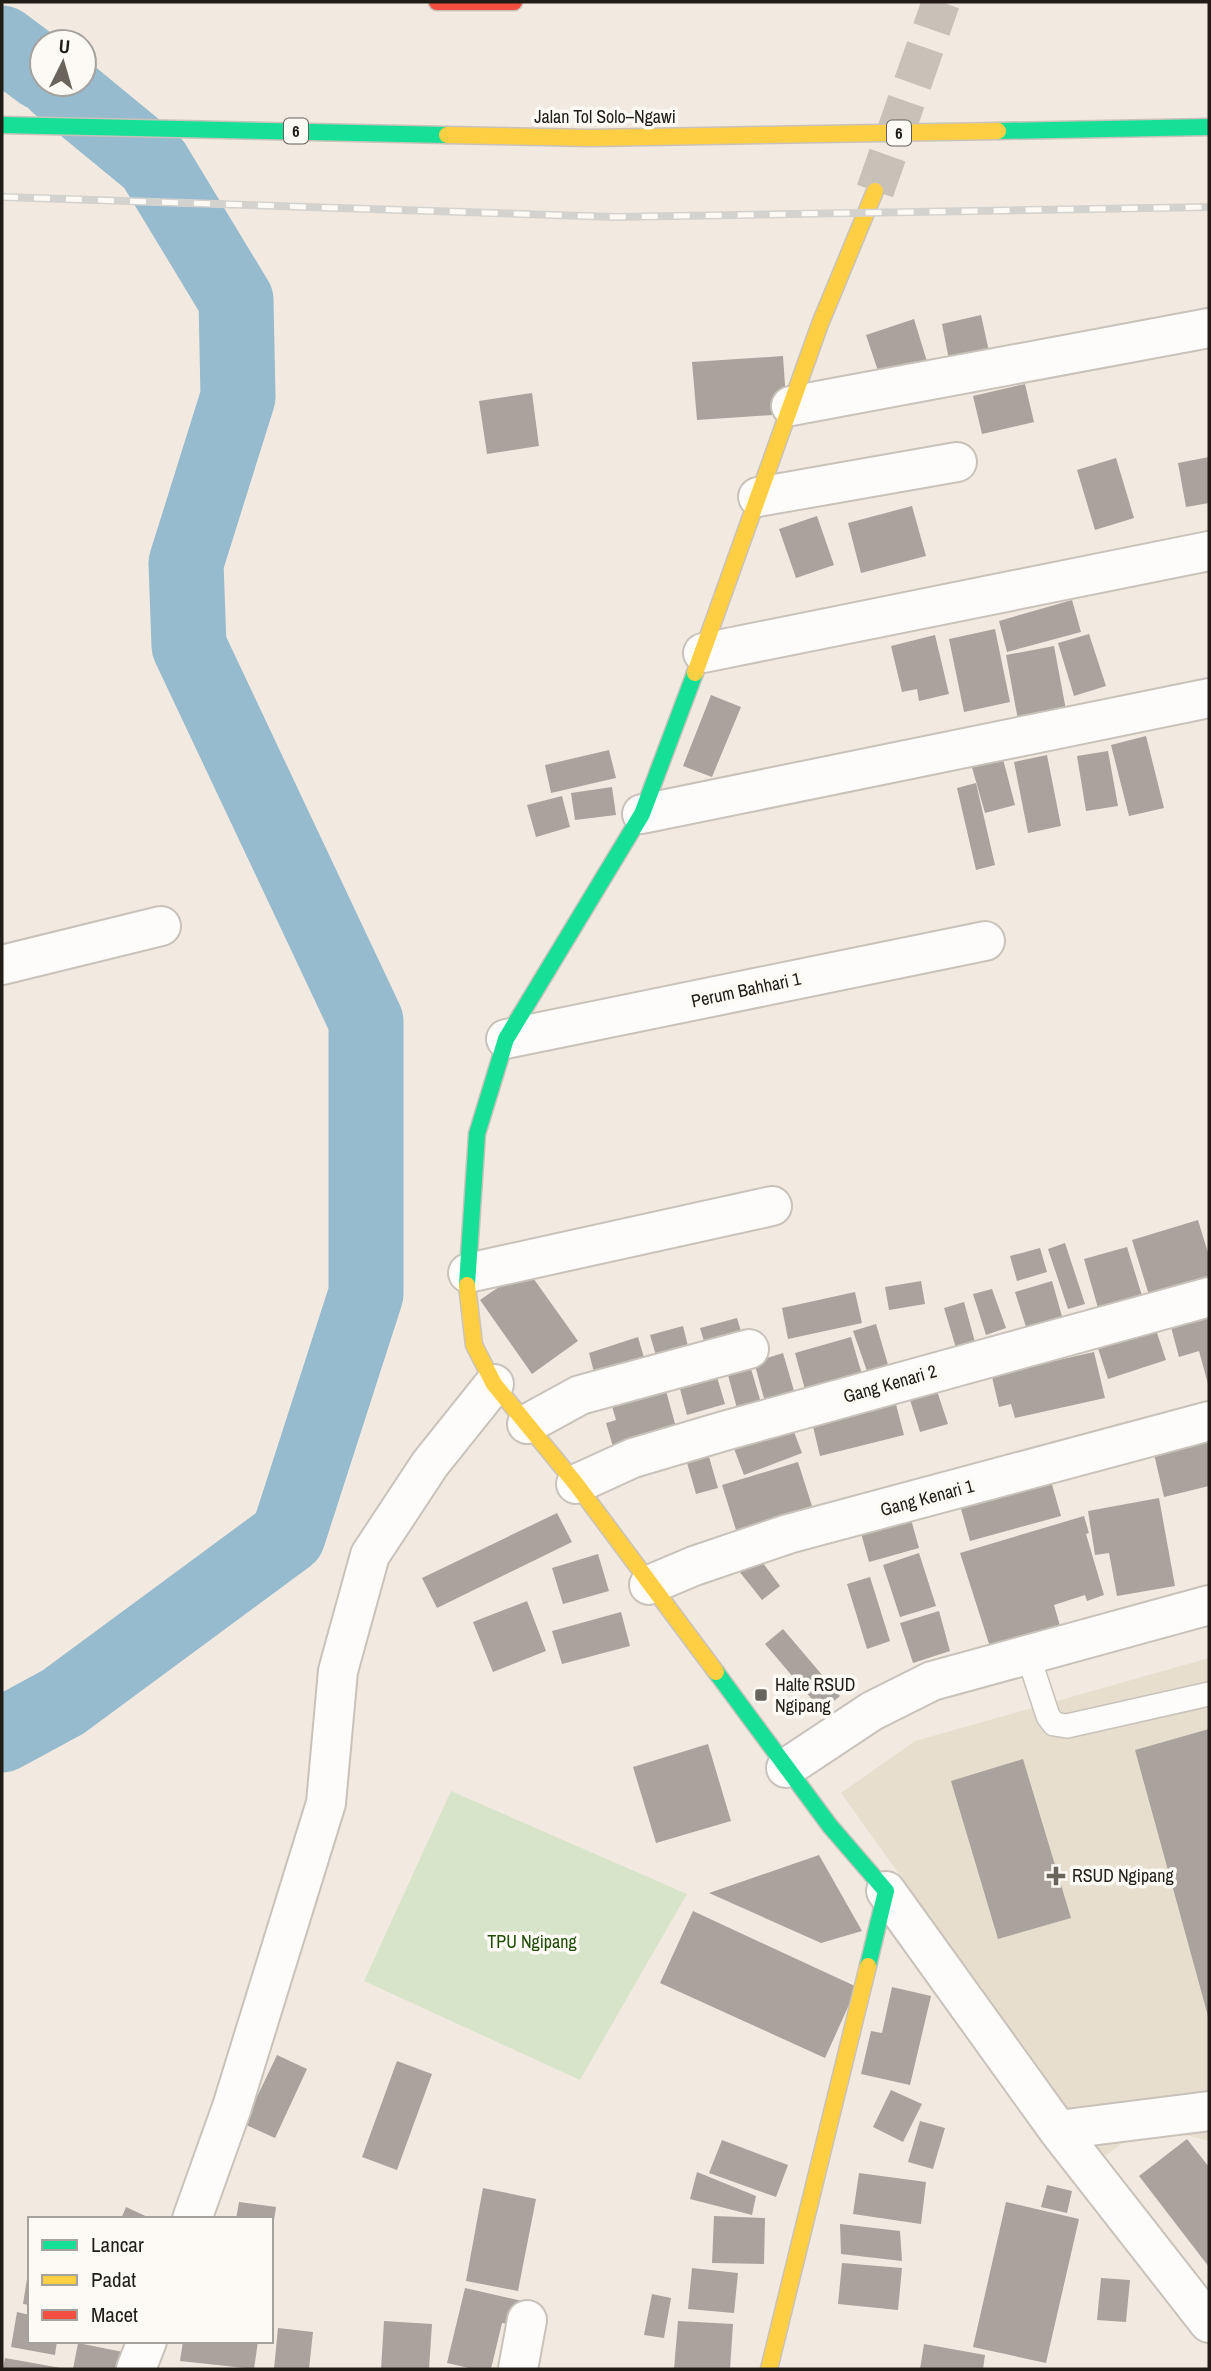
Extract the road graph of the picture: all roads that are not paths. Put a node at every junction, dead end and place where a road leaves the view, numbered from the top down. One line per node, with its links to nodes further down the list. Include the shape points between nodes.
1 (438, 2): 2 (main road)
2 (464, 2): 3 (main road)
3 (514, 2)
4 (2, 125): 5 (main road, Jalan Tol Solo–Ngawi / 6, via 589,138)
5 (1209, 127)
6 (875, 191): 8 (main road)
7 (1209, 328): 8 (street)
8 (791, 407): 10 (main road)
9 (957, 462): 10 (street)
10 (758, 497): 12 (main road)
11 (1209, 551): 12 (street)
12 (703, 653): 14 (main road)
13 (1209, 698): 14 (street)
14 (642, 814): 18 (main road)
15 (161, 926): 17 (street)
16 (985, 941): 18 (street, Perum Bahhari 1)
17 (2, 965)
18 (506, 1040): 20 (main road, via 477,1134)
19 (772, 1206): 20 (street)
20 (468, 1273): 23 (main road, via 468,1321 474,1345)
21 (1209, 1297): 26 (street, Gang Kenari 2, via 711,1434 633,1458)
22 (749, 1349): 25 (street, via 580,1395)
23 (494, 1384): 25 (main road); 35 (street, via 430,1464 370,1555 338,1671 326,1803 232,2107)
24 (1209, 1421): 27 (street, Gang Kenari 1, via 788,1534)
25 (527, 1424): 26 (main road)
26 (576, 1484): 27 (main road)
27 (649, 1585): 31 (main road)
28 (1209, 1605): 29 (street)
29 (1028, 1655): 30 (lane, via 1054,1724 1067,1726); 31 (street, via 932,1681 872,1711)
30 (1209, 1694)
31 (786, 1768): 32 (main road)
32 (886, 1891): 34 (street); 41 (main road)
33 (1209, 2111): 34 (street)
34 (1058, 2130): 37 (street)
35 (192, 2217)
36 (527, 2320): 40 (street)
37 (1209, 2323)
38 (146, 2343): 39 (street)
39 (136, 2369)
40 (518, 2369)
41 (769, 2369)

